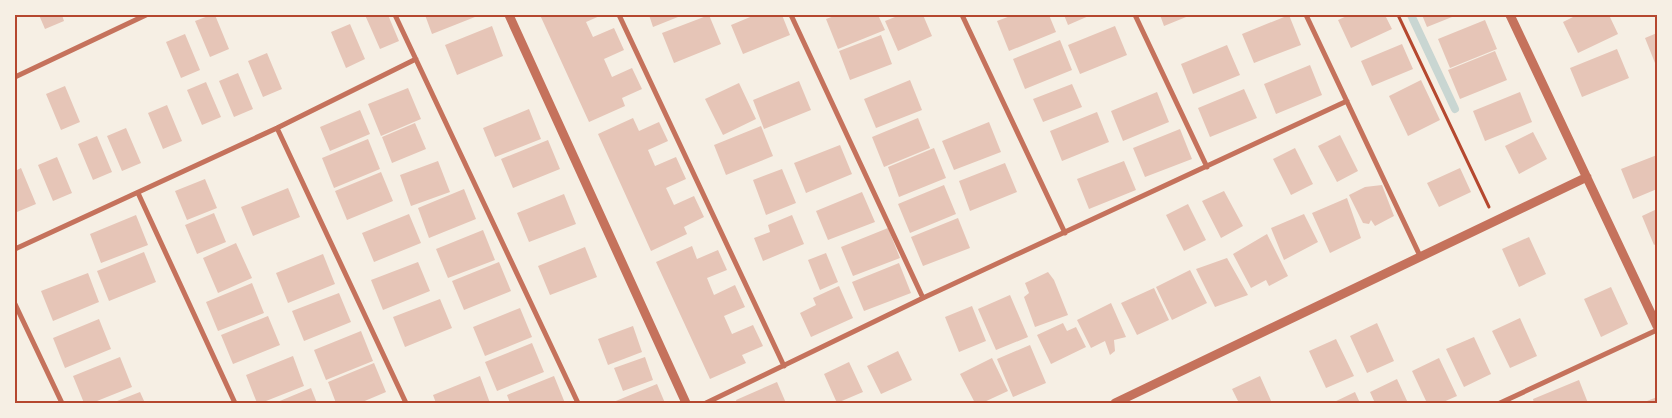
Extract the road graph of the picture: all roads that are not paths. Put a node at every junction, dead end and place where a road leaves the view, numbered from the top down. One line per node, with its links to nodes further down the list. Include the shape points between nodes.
1 (146, 15): 11 (street)
2 (395, 15): 10 (street)
3 (510, 15): 29 (street)
4 (619, 15): 24 (street)
5 (791, 15): 20 (street)
6 (962, 15): 17 (street)
7 (1135, 15): 14 (street)
8 (1306, 15): 12 (street)
9 (1510, 15): 15 (street)
10 (416, 60): 13 (street); 28 (street)
11 (15, 77)
12 (1346, 101): 14 (street); 19 (street)
13 (277, 128): 16 (street); 27 (street)
14 (1207, 167): 17 (street)
15 (1587, 177): 19 (street); 22 (street)
16 (138, 194): 18 (street); 26 (street)
17 (1065, 233): 20 (street)
18 (15, 249)
19 (1420, 258): 31 (street)
20 (923, 298): 24 (street)
21 (15, 304): 25 (street)
22 (1657, 326)
23 (1657, 330): 32 (street)
24 (784, 366): 30 (street)
25 (62, 403)
26 (236, 403)
27 (406, 403)
28 (578, 403)
29 (686, 403)
30 (706, 403)
31 (1115, 403)
32 (1500, 403)

